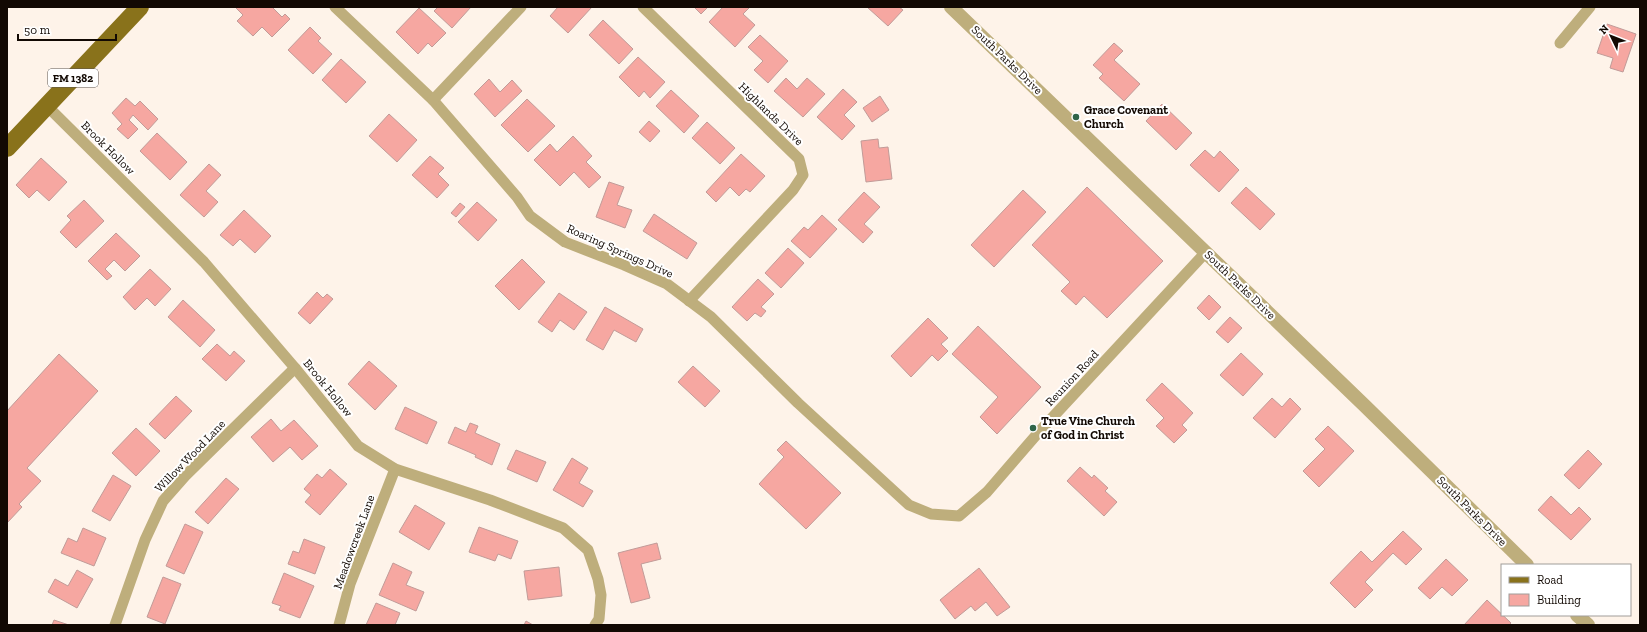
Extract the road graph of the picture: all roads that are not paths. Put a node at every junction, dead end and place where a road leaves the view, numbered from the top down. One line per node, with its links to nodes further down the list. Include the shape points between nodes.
1 (140, 7): 9 (main road, FM 1382)
2 (335, 7): 8 (street, Roaring Springs Drive)
3 (520, 7): 8 (street)
4 (643, 7): 12 (street, Highlands Drive, via 799,159 803,175 793,190)
5 (951, 7): 11 (street, South Parks Drive)
6 (1590, 7): 7 (street)
7 (1560, 43)
8 (433, 100): 12 (street, Roaring Springs Drive, via 518,197 530,216 565,242 667,284)
9 (47, 106): 10 (main road, FM 1382); 13 (street, Brook Hollow, via 204,262)
10 (8, 147)
11 (1206, 252): 15 (street, Reunion Road, via 1038,433 987,492 959,516 931,514); 16 (street, South Parks Drive)
12 (689, 300): 15 (street, Roaring Springs Drive, via 711,317)
13 (295, 368): 14 (street, Brook Hollow, via 358,446); 18 (street, Willow Wood Lane, via 185,476 163,502 145,540)
14 (395, 469): 19 (street, Meadowcreek Lane, via 350,584); 20 (street, Brook Hollow, via 490,500 563,528 588,550 598,579 601,594)
15 (909, 505)
16 (1526, 564)
17 (1578, 616): 21 (street)
18 (115, 625)
19 (340, 625)
20 (595, 625)
21 (1588, 625)

